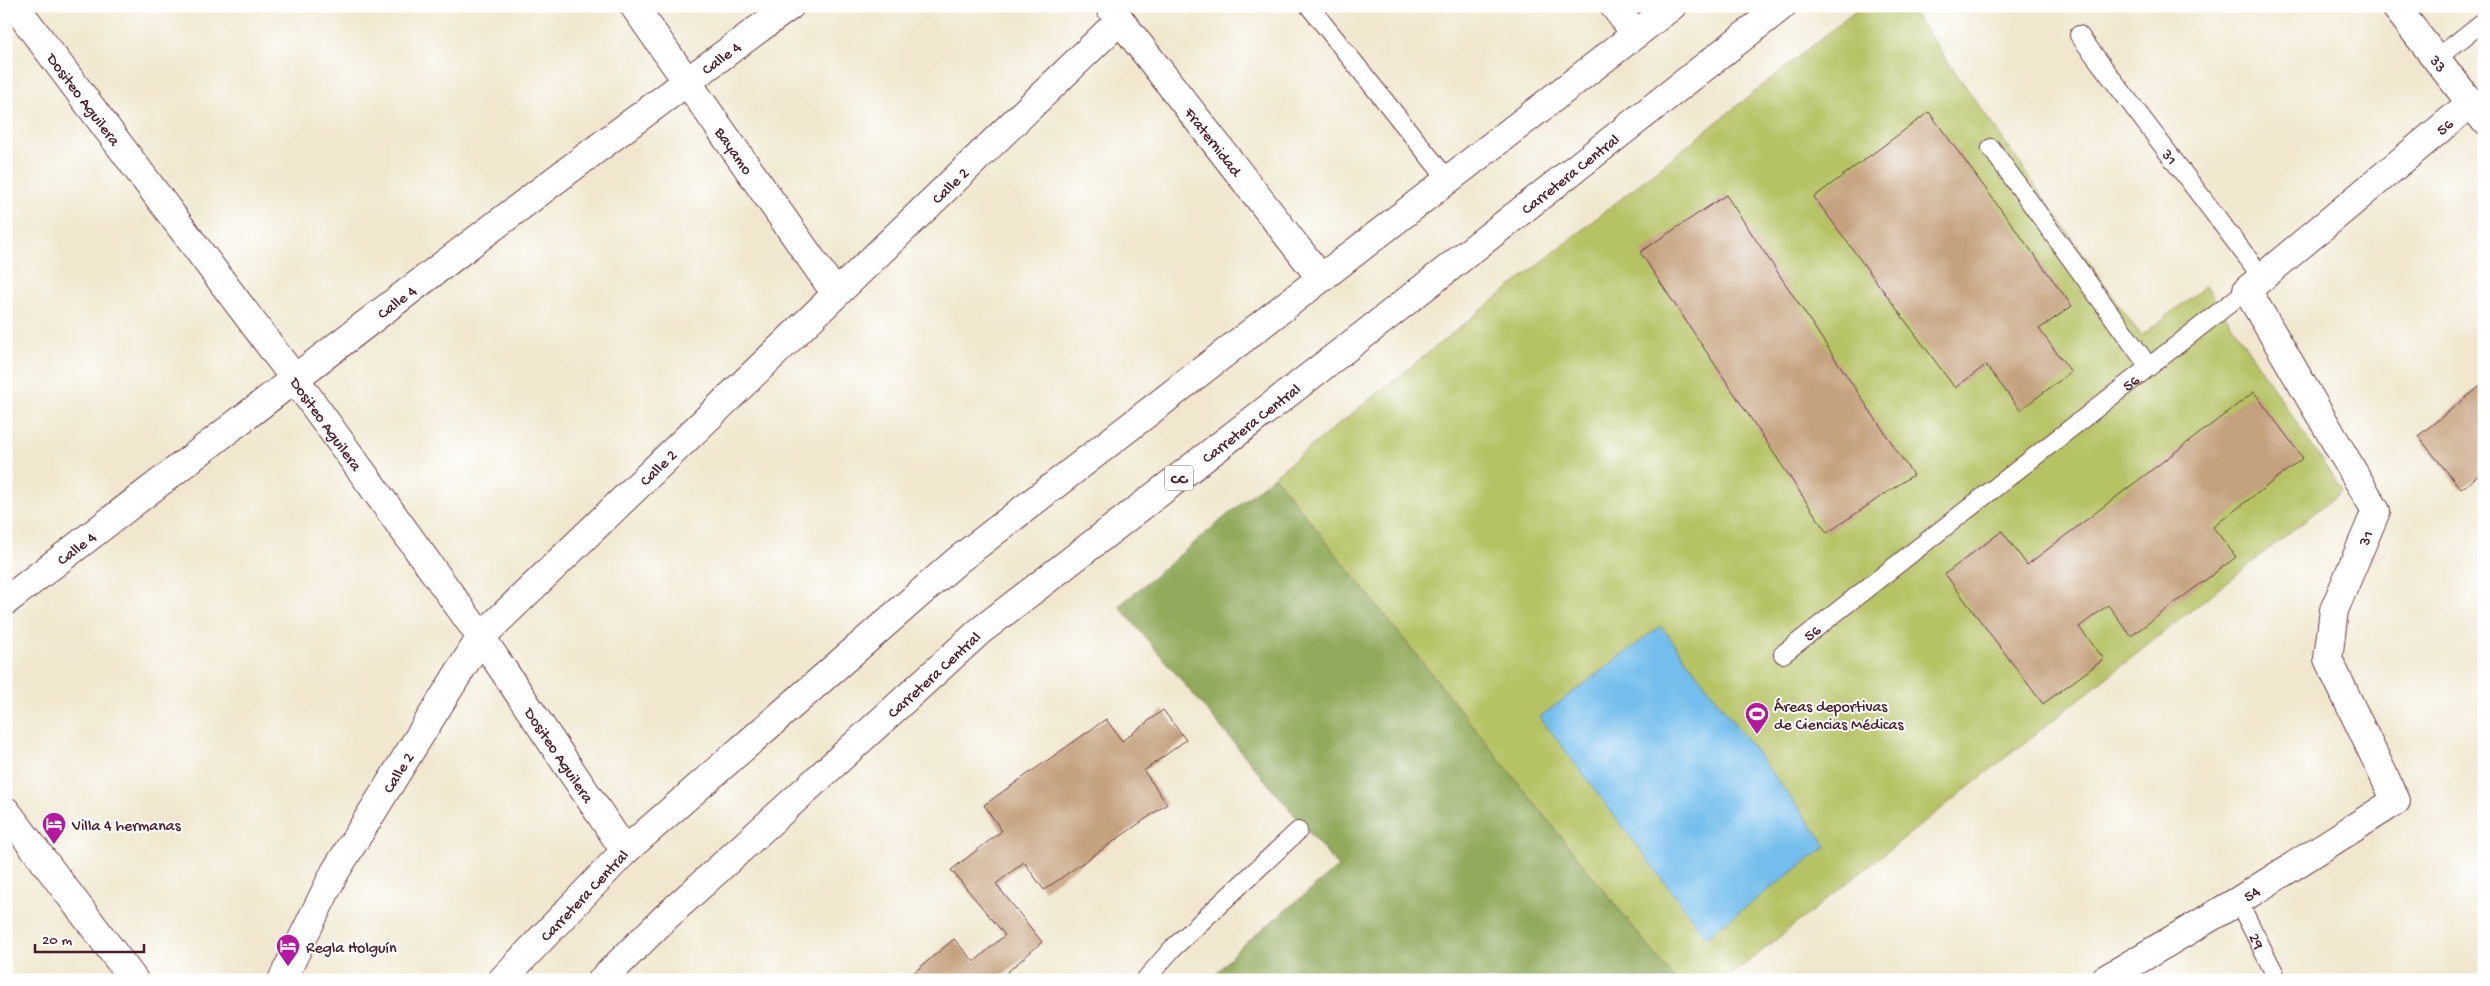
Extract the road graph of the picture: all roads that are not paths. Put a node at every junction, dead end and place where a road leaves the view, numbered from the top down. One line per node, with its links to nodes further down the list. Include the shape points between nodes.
1 (15, 6): 22 (street, Dositeo Aguilera)
2 (634, 6): 14 (street, Bayamo)
3 (790, 6): 14 (street, Calle 4)
4 (1308, 6): 17 (lane)
5 (1614, 6): 11 (street)
6 (1672, 6): 11 (street, Carretera Central)
7 (1782, 6): 34 (street, Carretera Central / CC, via 1366,334 980,632 666,917)
8 (2395, 6): 13 (street, 33)
9 (1114, 13): 18 (street, Fraternidad); 20 (street, Calle 2)
10 (2484, 21): 13 (lane)
11 (1636, 34): 17 (street, Carretera Central)
12 (2079, 35): 19 (lane, 31)
13 (2436, 58): 15 (street, 33)
14 (687, 81): 20 (street, Bayamo); 22 (street, Calle 4)
15 (2477, 111): 19 (street, 56)
16 (1991, 148): 21 (lane)
17 (1447, 179): 18 (street, Carretera Central)
18 (1320, 277): 29 (street, Carretera Central, via 958,560)
19 (2255, 284): 21 (lane, 56); 26 (street, 31, via 2376,511 2334,610 2328,659)
20 (836, 294): 24 (street, Calle 2)
21 (2149, 367): 25 (lane, 56)
22 (295, 379): 23 (street, Calle 4); 24 (street, Dositeo Aguilera)
23 (6, 602)
24 (480, 637): 29 (street, Dositeo Aguilera); 32 (street, Calle 2, via 335,872)
25 (1783, 654)
26 (2396, 801): 30 (street, 54)
27 (6, 811): 31 (street)
28 (1298, 830): 35 (lane, via 1172,949)
29 (625, 852): 33 (street, Carretera Central)
30 (2238, 901): 36 (street, 54); 37 (lane, 29)
31 (134, 980)
32 (282, 980)
33 (502, 980)
34 (602, 980)
35 (1145, 980)
36 (2104, 980)
37 (2278, 980)

